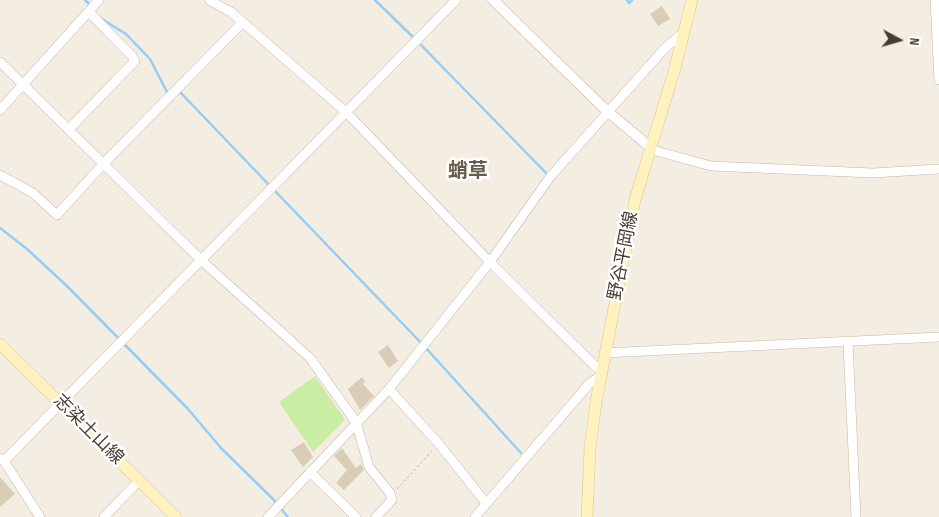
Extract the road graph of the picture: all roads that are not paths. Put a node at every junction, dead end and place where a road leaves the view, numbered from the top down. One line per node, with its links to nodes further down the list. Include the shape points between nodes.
1 (99, 0): 7 (street)
2 (209, 0): 8 (street, via 231,12)
3 (456, 0): 15 (street)
4 (493, 0): 14 (street)
5 (692, 0): 9 (main road, 野谷平岡線)
6 (935, 0): 11 (street)
7 (89, 12): 12 (street); 16 (street, via 135,61)
8 (242, 23): 15 (street); 18 (street)
9 (684, 32): 14 (street); 17 (main road, 野谷平岡線)
10 (0, 62): 12 (street)
11 (939, 80)
12 (24, 86): 13 (street); 16 (street)
13 (0, 110)
14 (607, 111): 17 (street); 22 (street, via 550,177)
15 (347, 113): 21 (street); 22 (street)
16 (69, 129): 18 (street)
17 (650, 147): 19 (street, via 711,166 873,173); 26 (main road, 野谷平岡線, via 635,200)
18 (104, 163): 20 (street, via 57,215 34,193); 21 (street)
19 (939, 169)
20 (0, 175)
21 (201, 260): 29 (street); 30 (street, via 310,358)
22 (490, 262): 27 (street); 28 (street)
23 (939, 337): 24 (street)
24 (848, 343): 26 (street); 43 (street)
25 (0, 344): 29 (main road, 志染土山線)
26 (604, 353): 27 (main road, 野谷平岡線)
27 (600, 373): 34 (street); 42 (main road, 野谷平岡線, via 590,448)
28 (389, 389): 30 (street); 34 (street)
29 (61, 404): 31 (street); 33 (main road, 志染土山線)
30 (356, 422): 32 (street); 40 (street, via 369,467 392,500)
31 (2, 459): 35 (street)
32 (310, 472): 38 (street); 39 (street)
33 (139, 481): 36 (street); 37 (main road, 志染土山線)
34 (486, 503): 41 (street)
35 (40, 517)
36 (104, 517)
37 (176, 517)
38 (268, 517)
39 (356, 517)
40 (376, 517)
41 (475, 517)
42 (587, 517)
43 (856, 517)

